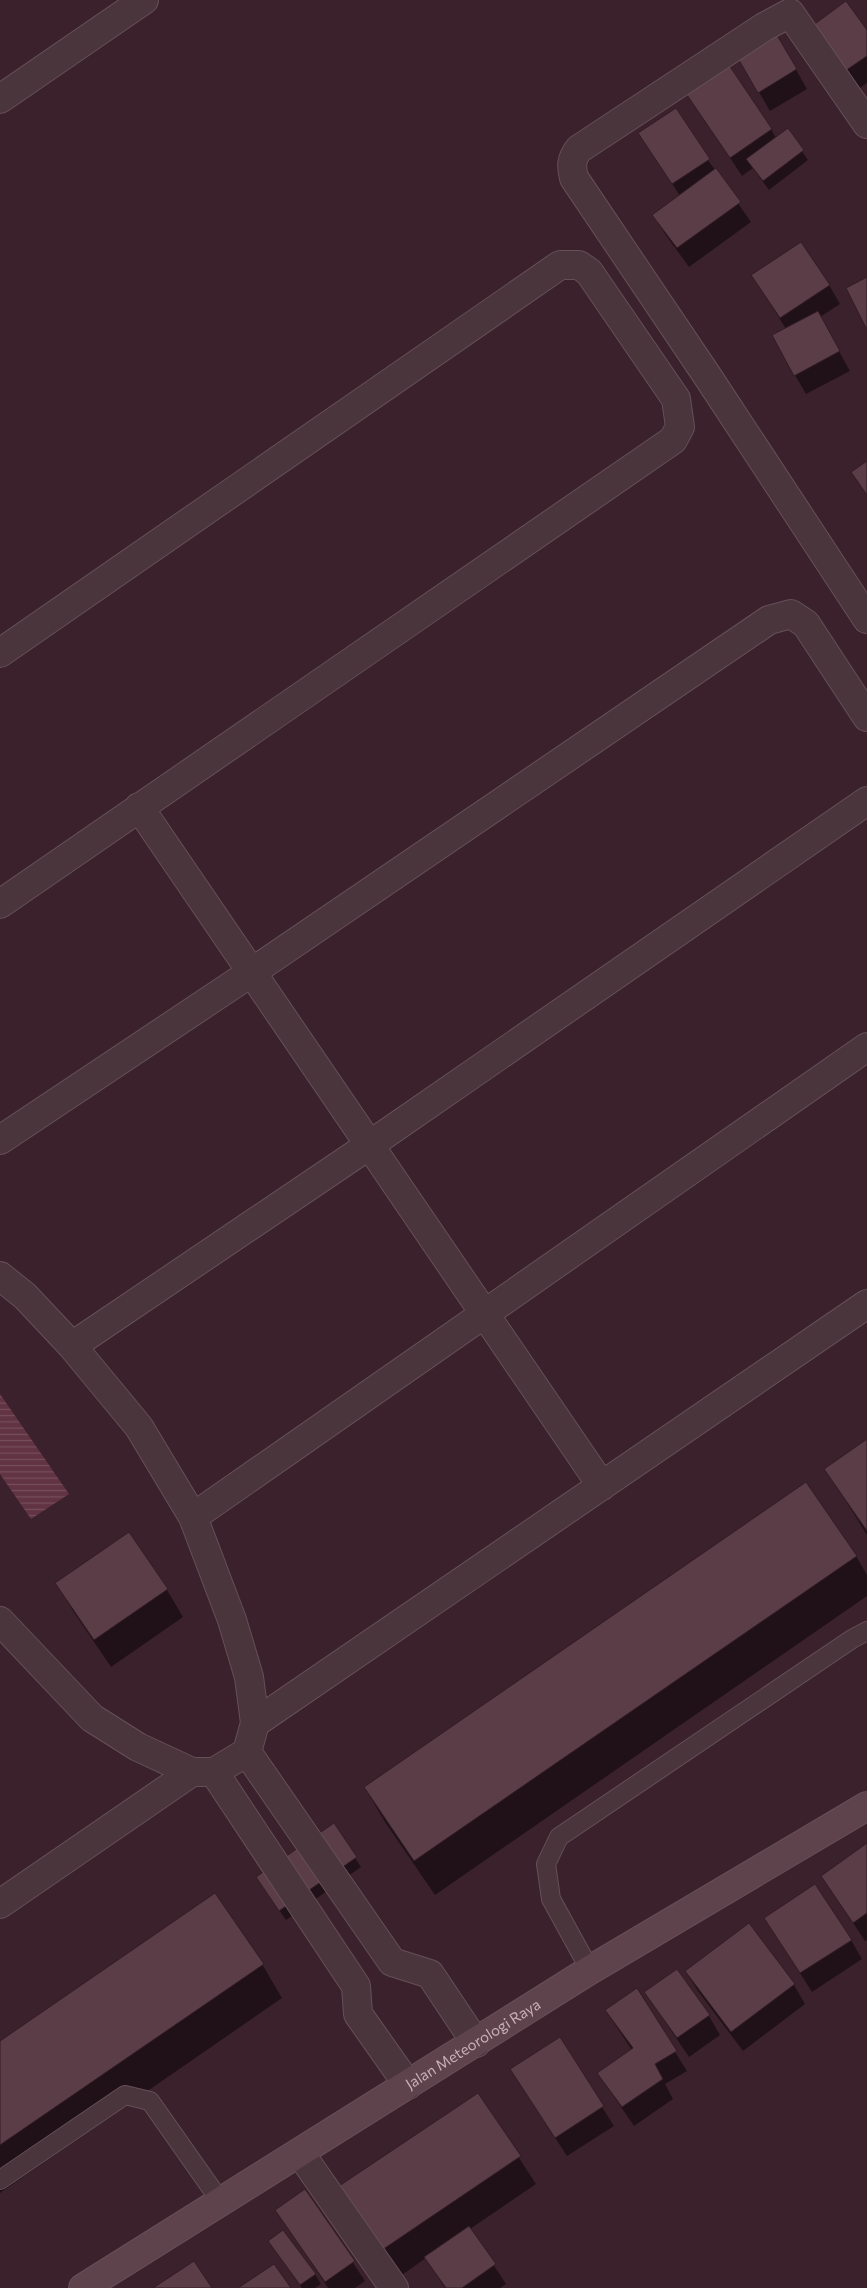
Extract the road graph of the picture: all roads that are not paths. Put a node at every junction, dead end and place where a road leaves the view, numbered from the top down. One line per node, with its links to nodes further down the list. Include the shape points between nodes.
1 (144, 0): 2 (street)
2 (0, 98)
3 (867, 124): 4 (street, via 790,13 579,149 572,160 574,178)
4 (867, 619)
5 (0, 653): 8 (street, via 560,265 580,265 589,272 676,399 680,427 673,440)
6 (867, 717): 10 (street, via 806,624 791,614 769,620)
7 (867, 801): 13 (street)
8 (139, 807): 9 (street); 10 (street)
9 (0, 904)
10 (252, 972): 12 (street); 13 (street)
11 (867, 1047): 16 (street)
12 (0, 1140)
13 (371, 1144): 16 (street); 17 (street)
14 (0, 1276): 17 (street, via 26,1296)
15 (867, 1304): 18 (street)
16 (485, 1314): 18 (street); 19 (street)
17 (72, 1346): 19 (street, via 139,1427)
18 (602, 1486): 22 (street)
19 (193, 1517): 22 (street, via 232,1620 249,1676)
20 (867, 1631): 28 (lane, via 559,1837 546,1864 551,1899)
21 (4, 1634): 24 (street, via 92,1718 138,1747)
22 (255, 1723): 23 (street)
23 (247, 1752): 24 (street); 27 (street)
24 (202, 1772): 26 (street); 29 (street)
25 (867, 1806): 28 (main road, Jalan Meteorologi Raya)
26 (0, 1904)
27 (392, 1962): 29 (street); 30 (street, via 430,1974)
28 (590, 1970): 30 (main road, Jalan Meteorologi Raya)
29 (356, 1986): 31 (street, via 358,2014)
30 (476, 2043): 31 (main road, Jalan Meteorologi Raya)
31 (408, 2085): 32 (main road, Jalan Meteorologi Raya)
32 (300, 2153): 34 (main road, Jalan Meteorologi Raya); 36 (street)
33 (0, 2180): 34 (lane, via 125,2094 150,2101)
34 (221, 2202): 35 (main road, Jalan Meteorologi Raya)
35 (84, 2288)
36 (394, 2288)

